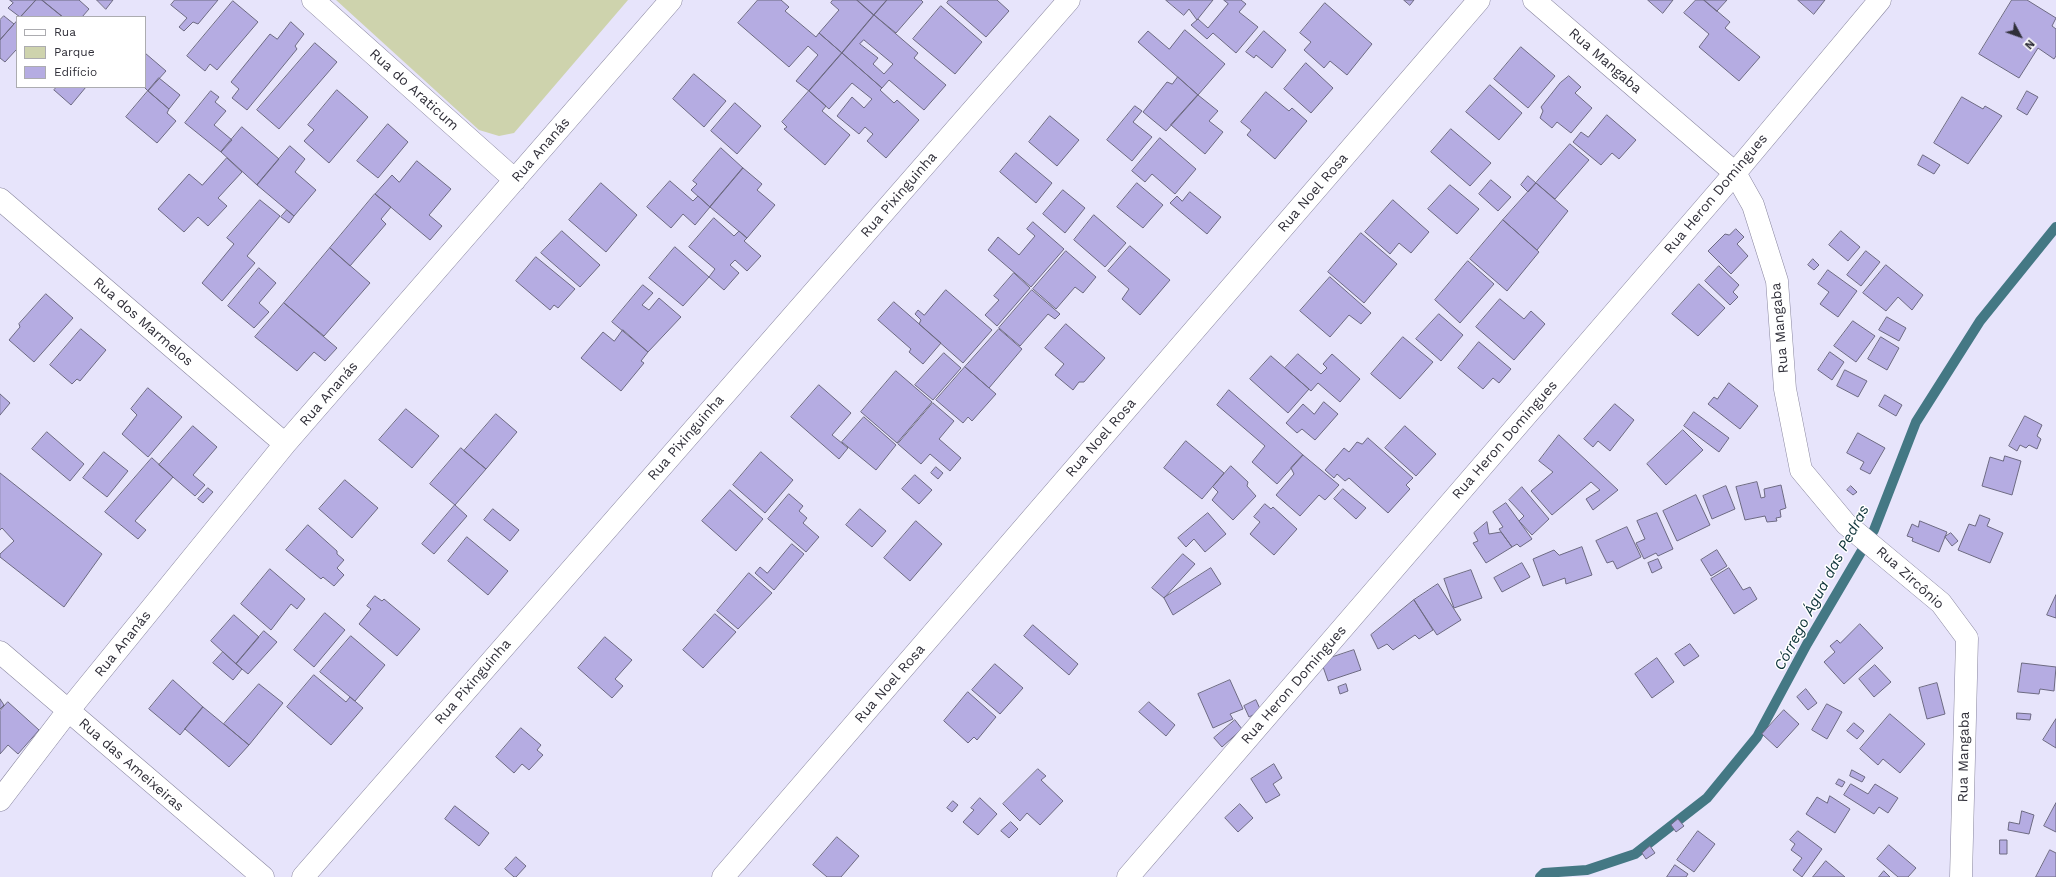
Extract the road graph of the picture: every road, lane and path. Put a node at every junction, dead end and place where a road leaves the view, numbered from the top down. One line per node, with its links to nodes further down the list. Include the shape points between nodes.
1 (313, 0): 8 (street, Rua do Araticum)
2 (671, 0): 8 (street, Rua Ananás)
3 (1069, 0): 17 (street, Rua Pixinguinha)
4 (1479, 0): 18 (street, Rua Noel Rosa)
5 (1534, 0): 7 (street, Rua Mangaba)
6 (1880, 0): 7 (street, Rua Heron Domingues)
7 (1735, 173): 11 (street, Rua Mangaba, via 1753,205 1776,281 1785,389 1801,470); 19 (street, Rua Heron Domingues)
8 (515, 180): 10 (street, Rua Ananás)
9 (0, 199): 10 (street, Rua dos Marmelos)
10 (285, 444): 14 (street, Rua Ananás)
11 (1846, 524): 12 (street, Rua Zircônio, via 1941,603)
12 (1967, 638): 20 (street, Rua Mangaba)
13 (0, 652): 14 (street, Rua das Ameixeiras)
14 (68, 711): 15 (street, Rua Ananás); 16 (street, Rua das Ameixeiras)
15 (0, 800)
16 (262, 877)
17 (303, 877)
18 (723, 877)
19 (1128, 877)
20 (1961, 877)

